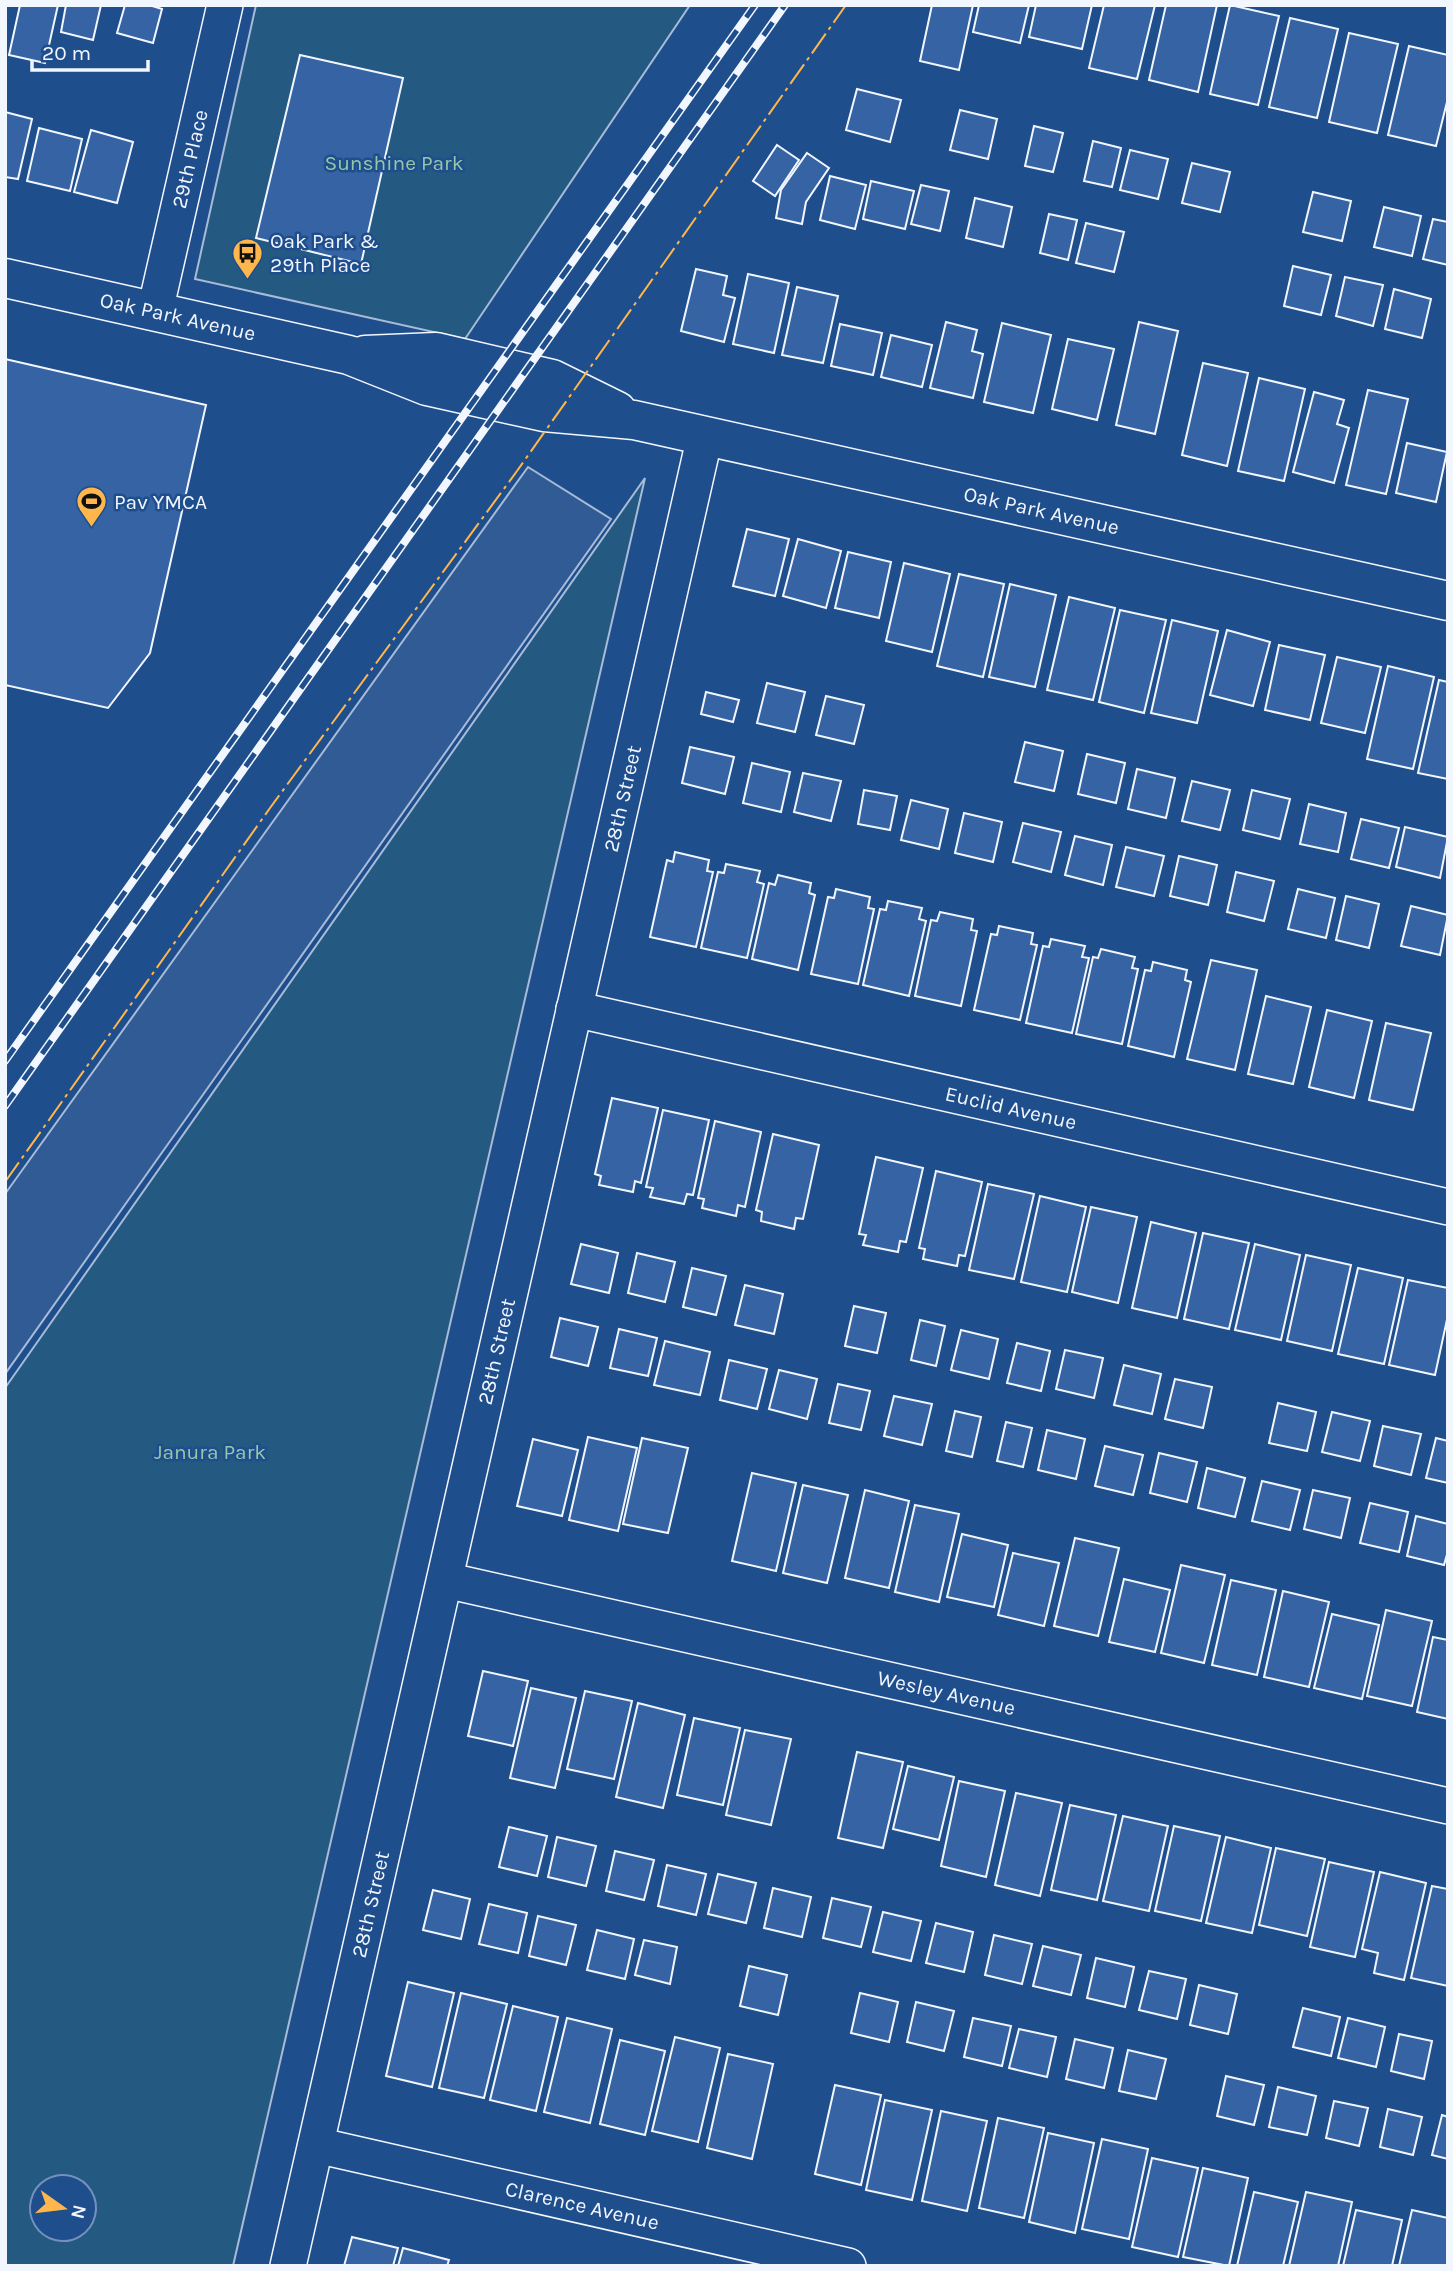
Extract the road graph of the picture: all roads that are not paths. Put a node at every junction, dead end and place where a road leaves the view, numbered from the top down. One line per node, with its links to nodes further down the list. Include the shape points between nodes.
1 (225, 5): 3 (street, 29th Place)
2 (5, 278): 3 (street, Oak Park Avenue)
3 (155, 312): 4 (street, Oak Park Avenue, via 349,355 436,352 552,379 634,420)
4 (705, 436): 5 (street, Oak Park Avenue); 6 (street, 28th Street)
5 (1448, 601)
6 (574, 1009): 7 (street, Euclid Avenue); 8 (street, 28th Street)
7 (1448, 1207)
8 (445, 1580): 9 (street, Wesley Avenue); 10 (street, 28th Street)
9 (1448, 1806)
10 (316, 2145): 11 (street, 28th Street); 12 (street, Clarence Avenue)
11 (288, 2266)
12 (848, 2266)

